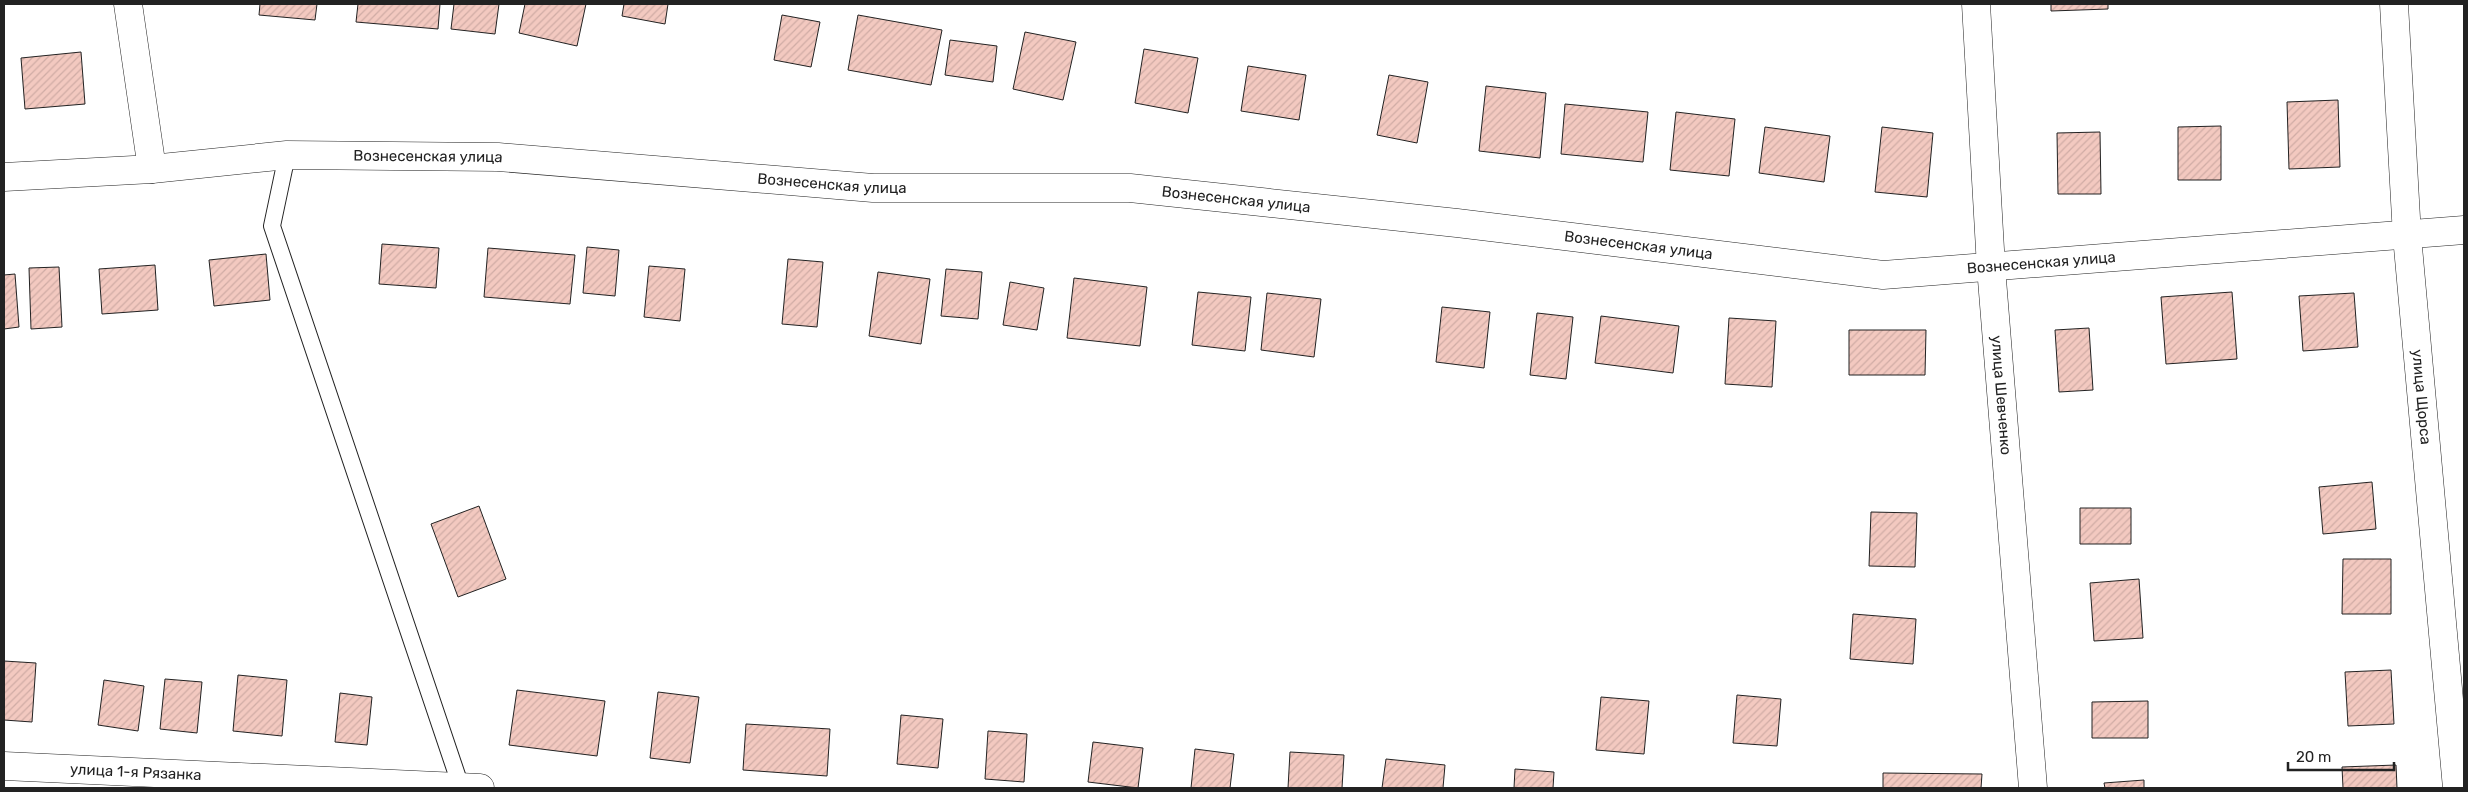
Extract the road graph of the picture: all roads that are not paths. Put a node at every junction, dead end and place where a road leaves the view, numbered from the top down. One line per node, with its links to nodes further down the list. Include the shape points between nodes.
1 (128, 4): 5 (street)
2 (1976, 4): 9 (street, улица Шевченко)
3 (2394, 4): 8 (street, улица Щорса)
4 (288, 154): 5 (street, Вознесенская улица); 9 (street, Вознесенская улица, via 498,157 872,188 1130,188 1457,223 1883,275); 11 (lane, via 272,226)
5 (152, 169): 6 (street, Вознесенская улица)
6 (4, 177)
7 (2464, 230): 8 (street, Вознесенская улица)
8 (2407, 236): 9 (street, Вознесенская улица); 13 (street, улица Щорса)
9 (1991, 268): 12 (street, улица Шевченко)
10 (4, 766): 11 (street, улица 1-я Рязанка)
11 (470, 788)
12 (2033, 788)
13 (2457, 788)

